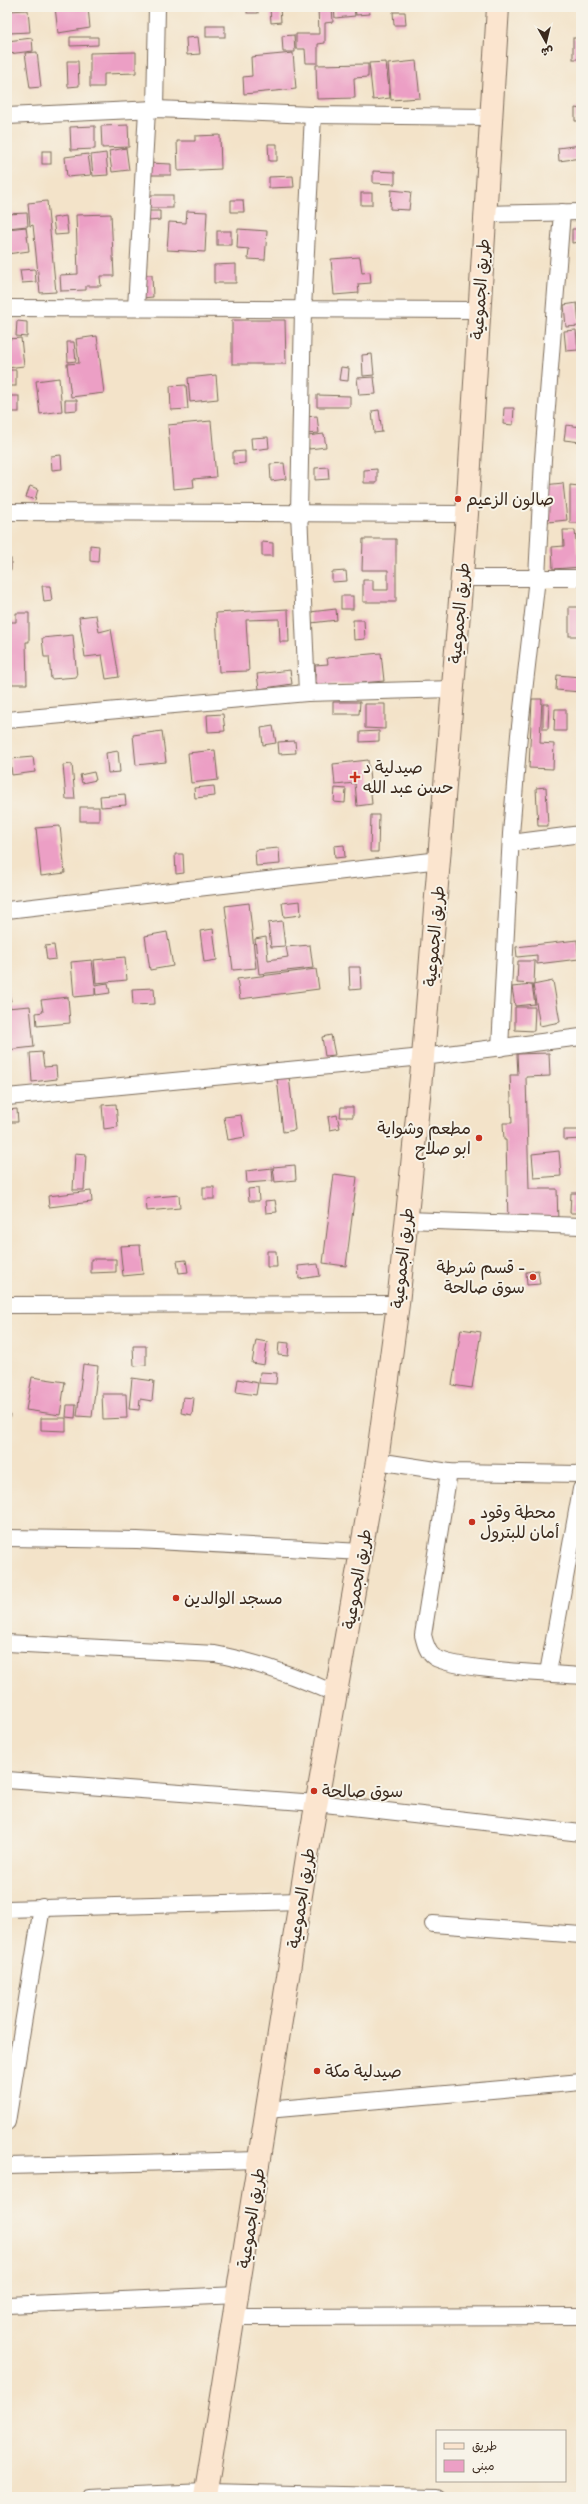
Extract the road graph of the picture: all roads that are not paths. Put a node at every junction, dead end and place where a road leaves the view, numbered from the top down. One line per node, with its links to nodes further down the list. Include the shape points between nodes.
1 (157, 7): 3 (street)
2 (498, 7): 6 (main road, طريق الجموعية)
3 (151, 110): 4 (street); 5 (street); 11 (street)
4 (7, 116)
5 (313, 116): 6 (street); 12 (street)
6 (491, 117): 9 (main road, طريق الجموعية)
7 (562, 212): 8 (street); 9 (street); 18 (street)
8 (581, 212)
9 (485, 214): 13 (main road, طريق الجموعية)
10 (7, 308): 11 (street)
11 (136, 308): 12 (street)
12 (303, 309): 13 (street); 15 (street)
13 (479, 310): 16 (main road, طريق الجموعية)
14 (7, 512): 15 (street)
15 (299, 512): 16 (street); 21 (street)
16 (467, 514): 17 (main road, طريق الجموعية)
17 (462, 578): 18 (street); 20 (main road, طريق الجموعية)
18 (537, 578): 19 (street); 24 (street, via 519,735)
19 (581, 578)
20 (453, 689): 21 (street); 25 (main road, طريق الجموعية)
21 (306, 693): 22 (street)
22 (7, 720)
23 (581, 834): 24 (street)
24 (511, 843): 28 (street)
25 (440, 860): 26 (street); 29 (main road, طريق الجموعية)
26 (7, 910)
27 (581, 1037): 28 (street)
28 (500, 1048): 29 (street)
29 (423, 1057): 30 (street); 31 (main road, طريق الجموعية)
30 (7, 1097)
31 (406, 1220): 32 (street); 33 (main road, طريق الجموعية)
32 (581, 1226)
33 (398, 1304): 34 (street); 35 (main road, طريق الجموعية)
34 (7, 1305)
35 (377, 1462): 36 (street); 40 (main road, طريق الجموعية)
36 (449, 1472): 37 (street); 42 (street, via 423,1636 427,1649 434,1657 462,1665)
37 (581, 1474)
38 (581, 1489): 42 (street)
39 (7, 1538): 40 (street, via 136,1540)
40 (362, 1552): 44 (main road, طريق الجموعية)
41 (7, 1643): 44 (street, via 215,1654 248,1660 290,1674)
42 (548, 1673): 43 (street)
43 (581, 1676)
44 (336, 1694): 46 (main road, طريق الجموعية)
45 (7, 1780): 46 (street)
46 (316, 1803): 47 (street); 48 (main road, طريق الجموعية)
47 (581, 1833)
48 (300, 1901): 49 (street); 54 (main road, طريق الجموعية)
49 (42, 1907): 50 (street); 55 (street)
50 (7, 1909)
51 (433, 1924): 52 (street)
52 (581, 1935)
53 (581, 2082): 54 (street)
54 (267, 2110): 56 (main road, طريق الجموعية)
55 (7, 2122)
56 (261, 2160): 57 (street); 58 (main road, طريق الجموعية)
57 (7, 2166)
58 (238, 2295): 59 (street); 61 (main road, طريق الجموعية)
59 (7, 2306)
60 (581, 2316): 61 (street)
61 (235, 2317): 62 (main road, طريق الجموعية)
62 (206, 2494): 63 (street); 64 (street)
63 (88, 2497)
64 (437, 2497)

